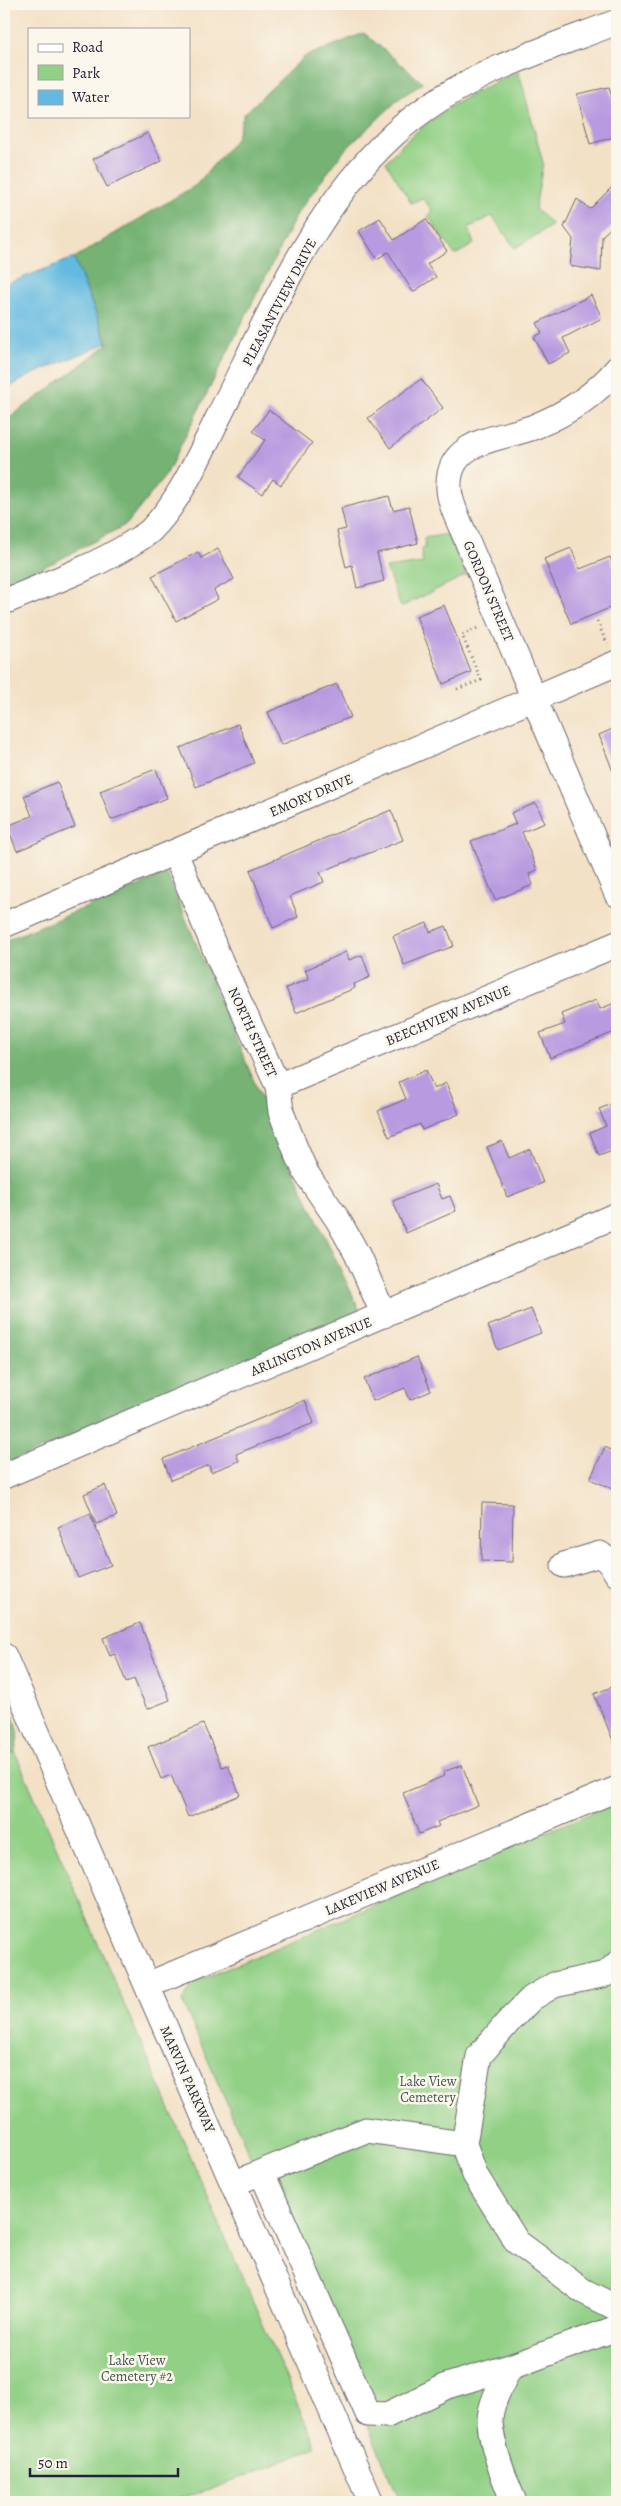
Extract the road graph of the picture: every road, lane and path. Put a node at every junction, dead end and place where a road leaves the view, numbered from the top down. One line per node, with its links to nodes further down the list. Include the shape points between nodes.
1 (617, 22): 3 (street, PLEASANTVIEW DRIVE, via 484,74 452,90 392,135 348,184 304,248 190,474 150,531 115,553)
2 (617, 370): 7 (street, GORDON STREET, via 589,398 555,418 478,444 457,459 450,474 451,500)
3 (4, 602)
4 (488, 624): 6 (path, via 462,634 481,680)
5 (617, 663): 7 (street, EMORY DRIVE)
6 (457, 689)
7 (535, 699): 8 (street, EMORY DRIVE); 9 (street, GORDON STREET)
8 (175, 853): 10 (street, EMORY DRIVE); 12 (street, NORTH STREET, via 221,964)
9 (617, 894)
10 (4, 925)
11 (617, 944): 12 (street, BEECHVIEW AVENUE)
12 (278, 1086): 14 (street, NORTH STREET, via 282,1112 306,1173 357,1254)
13 (617, 1215): 14 (street, ARLINGTON AVENUE)
14 (384, 1315): 15 (street, ARLINGTON AVENUE)
15 (4, 1476)
16 (564, 1565): 17 (street, via 600,1554)
17 (617, 1574)
18 (4, 1656): 21 (street, MARVIN PARKWAY)
19 (617, 1789): 21 (street, LAKEVIEW AVENUE)
20 (613, 1973): 22 (street, via 554,1985 532,1998 509,2021 479,2056)
21 (147, 1985): 24 (street, MARVIN PARKWAY)
22 (464, 2144): 23 (street, via 366,2130); 25 (street, via 475,2175 517,2242 583,2291)
23 (262, 2173): 24 (street); 27 (street, via 368,2414 387,2415 447,2386)
24 (233, 2182): 28 (street, MARVIN PARKWAY)
25 (617, 2308)
26 (617, 2328): 27 (street)
27 (510, 2367): 29 (street, via 497,2394 490,2422 504,2480)
28 (371, 2502)
29 (514, 2502)

